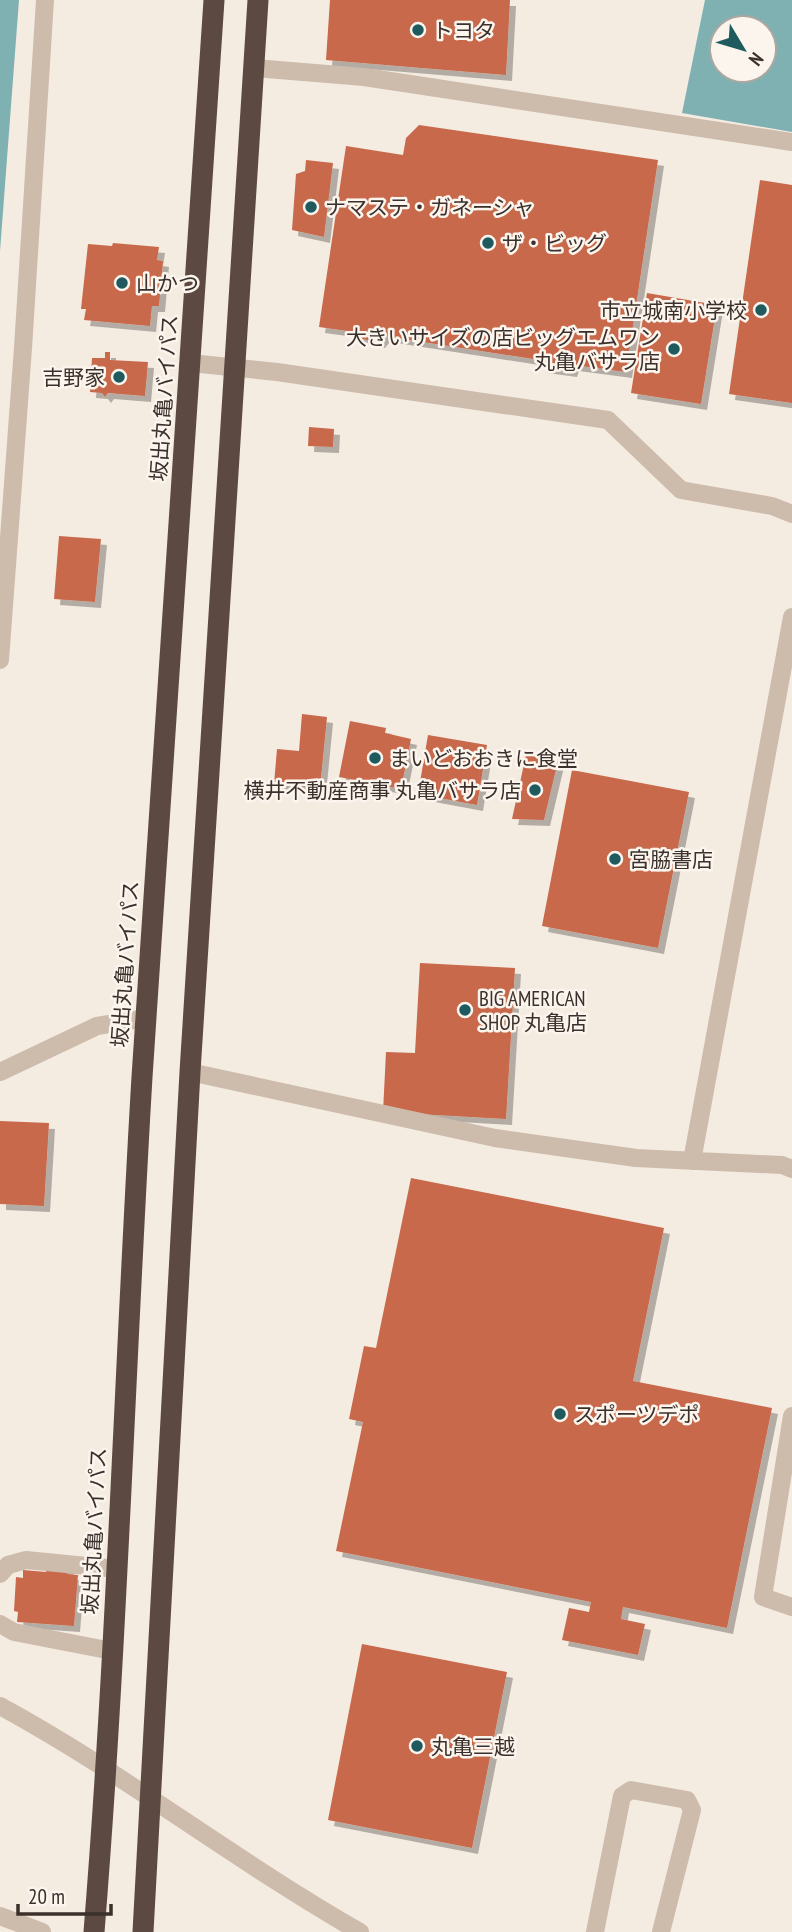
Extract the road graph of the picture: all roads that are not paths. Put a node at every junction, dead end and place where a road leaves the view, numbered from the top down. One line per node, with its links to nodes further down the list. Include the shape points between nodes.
1 (45, 0): 10 (street)
2 (214, 0): 6 (highway, 坂出丸亀バイパス)
3 (258, 0): 4 (highway)
4 (254, 68): 5 (street, via 365,77); 7 (highway)
5 (792, 142)
6 (191, 363): 7 (street); 11 (highway, 坂出丸亀バイパス)
7 (234, 368): 8 (street, via 608,420 681,490 772,506); 13 (highway)
8 (792, 514)
9 (792, 617): 14 (street)
10 (0, 660)
11 (146, 1018): 12 (street, via 97,1026); 17 (highway, 坂出丸亀バイパス)
12 (0, 1072)
13 (190, 1072): 14 (street, via 495,1138 636,1158); 24 (highway)
14 (692, 1161): 15 (street)
15 (792, 1169)
16 (792, 1416): 19 (street, via 763,1597)
17 (117, 1569): 18 (street, via 26,1560 8,1565); 21 (highway, 坂出丸亀バイパス)
18 (0, 1574)
19 (792, 1607)
20 (0, 1624): 21 (street, via 14,1632)
21 (112, 1651): 23 (highway, 坂出丸亀バイパス)
22 (0, 1706): 23 (street)
23 (107, 1769): 24 (street); 27 (highway, 坂出丸亀バイパス)
24 (152, 1798): 28 (highway); 29 (street, via 295,1895)
25 (0, 1916): 26 (street)
26 (42, 1932)
27 (94, 1932)
28 (143, 1932)
29 (360, 1932)
30 (596, 1932): 31 (street, via 622,1796 631,1790 687,1800 692,1810)
31 (662, 1932)

